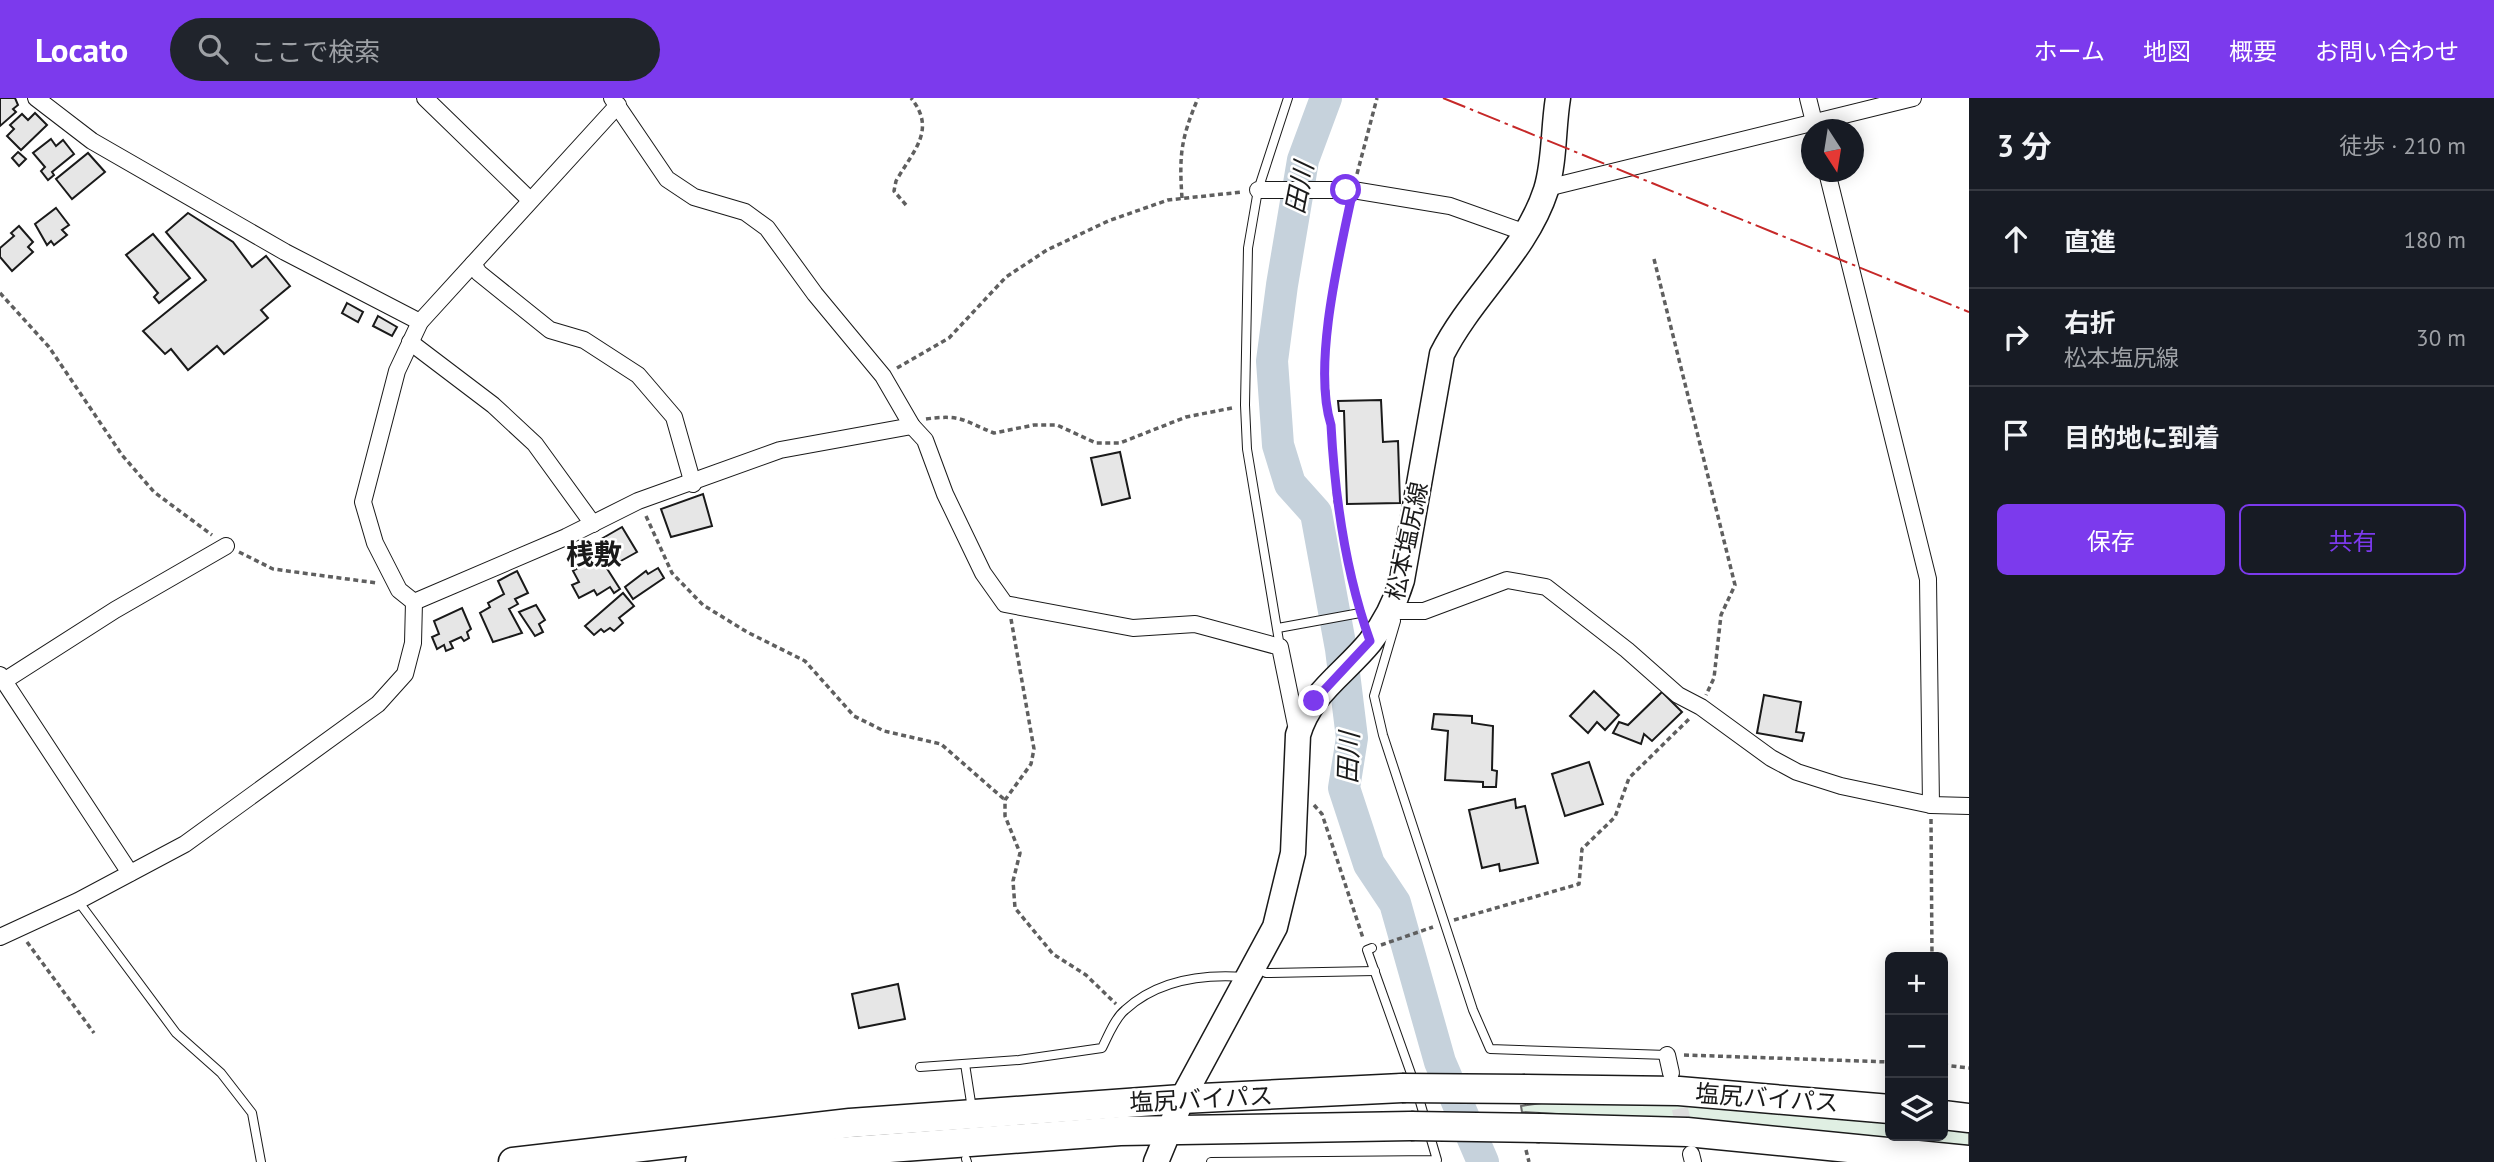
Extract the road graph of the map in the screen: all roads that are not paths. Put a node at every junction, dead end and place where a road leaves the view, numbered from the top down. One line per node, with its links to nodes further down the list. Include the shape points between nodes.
1 (36, 98): 17 (street, via 92,141 296,258)
2 (425, 98): 14 (street)
3 (1289, 98): 13 (lane)
4 (1558, 98): 12 (main road, 松本塩尻線)
5 (1808, 98): 8 (street)
6 (1913, 98): 9 (street)
7 (615, 101): 14 (street); 19 (street, via 667,179 694,197 745,212 767,228 883,376)
8 (1813, 119)
9 (1840, 119)
10 (1801, 129): 12 (street)
11 (1829, 182): 30 (street, via 1928,579)
12 (1547, 188): 15 (main road, 松本塩尻線)
13 (1264, 190): 15 (street, via 1350,190 1450,206); 26 (lane, via 1248,248 1245,405 1247,449)
14 (530, 200): 16 (street)
15 (1526, 233): 24 (main road, 松本塩尻線, via 1452,333 1442,354)
16 (473, 264): 17 (street); 20 (street, via 551,330 584,340 638,375 674,417)
17 (420, 322): 18 (street)
18 (410, 342): 21 (street, via 493,405 535,444); 23 (street, via 397,372 363,502 375,543 399,590)
19 (910, 424): 20 (street, via 780,450); 27 (street, via 925,440 983,573 1006,604 1133,628 1195,624)
20 (693, 484): 21 (street, via 638,501)
21 (593, 524): 23 (street)
22 (226, 545): 28 (street)
23 (414, 602): 32 (street, via 413,643 405,674 378,704 185,844)
24 (1395, 612): 29 (main road, 松本塩尻線, via 1314,701); 30 (street, via 1424,611 1507,580 1546,587 1678,695 1771,758 1841,786); 38 (lane, via 1374,696 1444,923 1490,1049)
25 (1357, 613): 26 (lane)
26 (1281, 628): 27 (lane)
27 (1280, 646): 29 (street)
28 (1, 680): 32 (street)
29 (1298, 735): 37 (main road, 松本塩尻線, via 1293,853 1283,903)
30 (1931, 805): 31 (street)
31 (1969, 806)
32 (130, 873): 33 (street)
33 (78, 901): 34 (street); 49 (lane, via 176,1033 220,1073 252,1113)
34 (0, 937)
35 (1370, 949): 36 (lane)
36 (1375, 971): 37 (lane); 53 (lane, via 1437,1160)
37 (1253, 972): 39 (lane, via 1208,975 1163,986 1123,1011 1102,1048); 42 (main road, 松本塩尻線)
38 (1667, 1055): 41 (street)
39 (965, 1064): 40 (lane); 44 (lane)
40 (920, 1067)
41 (1671, 1073)
42 (1182, 1099): 43 (highway, 塩尻バイパス, bridge, via 1402,1088 1679,1091); 44 (highway, 塩尻バイパス); 47 (main road, 松本塩尻線)
43 (1885, 1109)
44 (973, 1115): 50 (highway, 塩尻バイパス, via 850,1123)
45 (1948, 1116): 46 (highway)
46 (1969, 1118)
47 (1171, 1130): 48 (highway, 塩尻バイパス, bridge, via 1411,1126 1687,1132); 51 (highway, 塩尻バイパス); 52 (main road, 松本塩尻線)
48 (1969, 1160)
49 (261, 1162)
50 (513, 1162)
51 (700, 1162)
52 (1156, 1162)
53 (1211, 1162)

